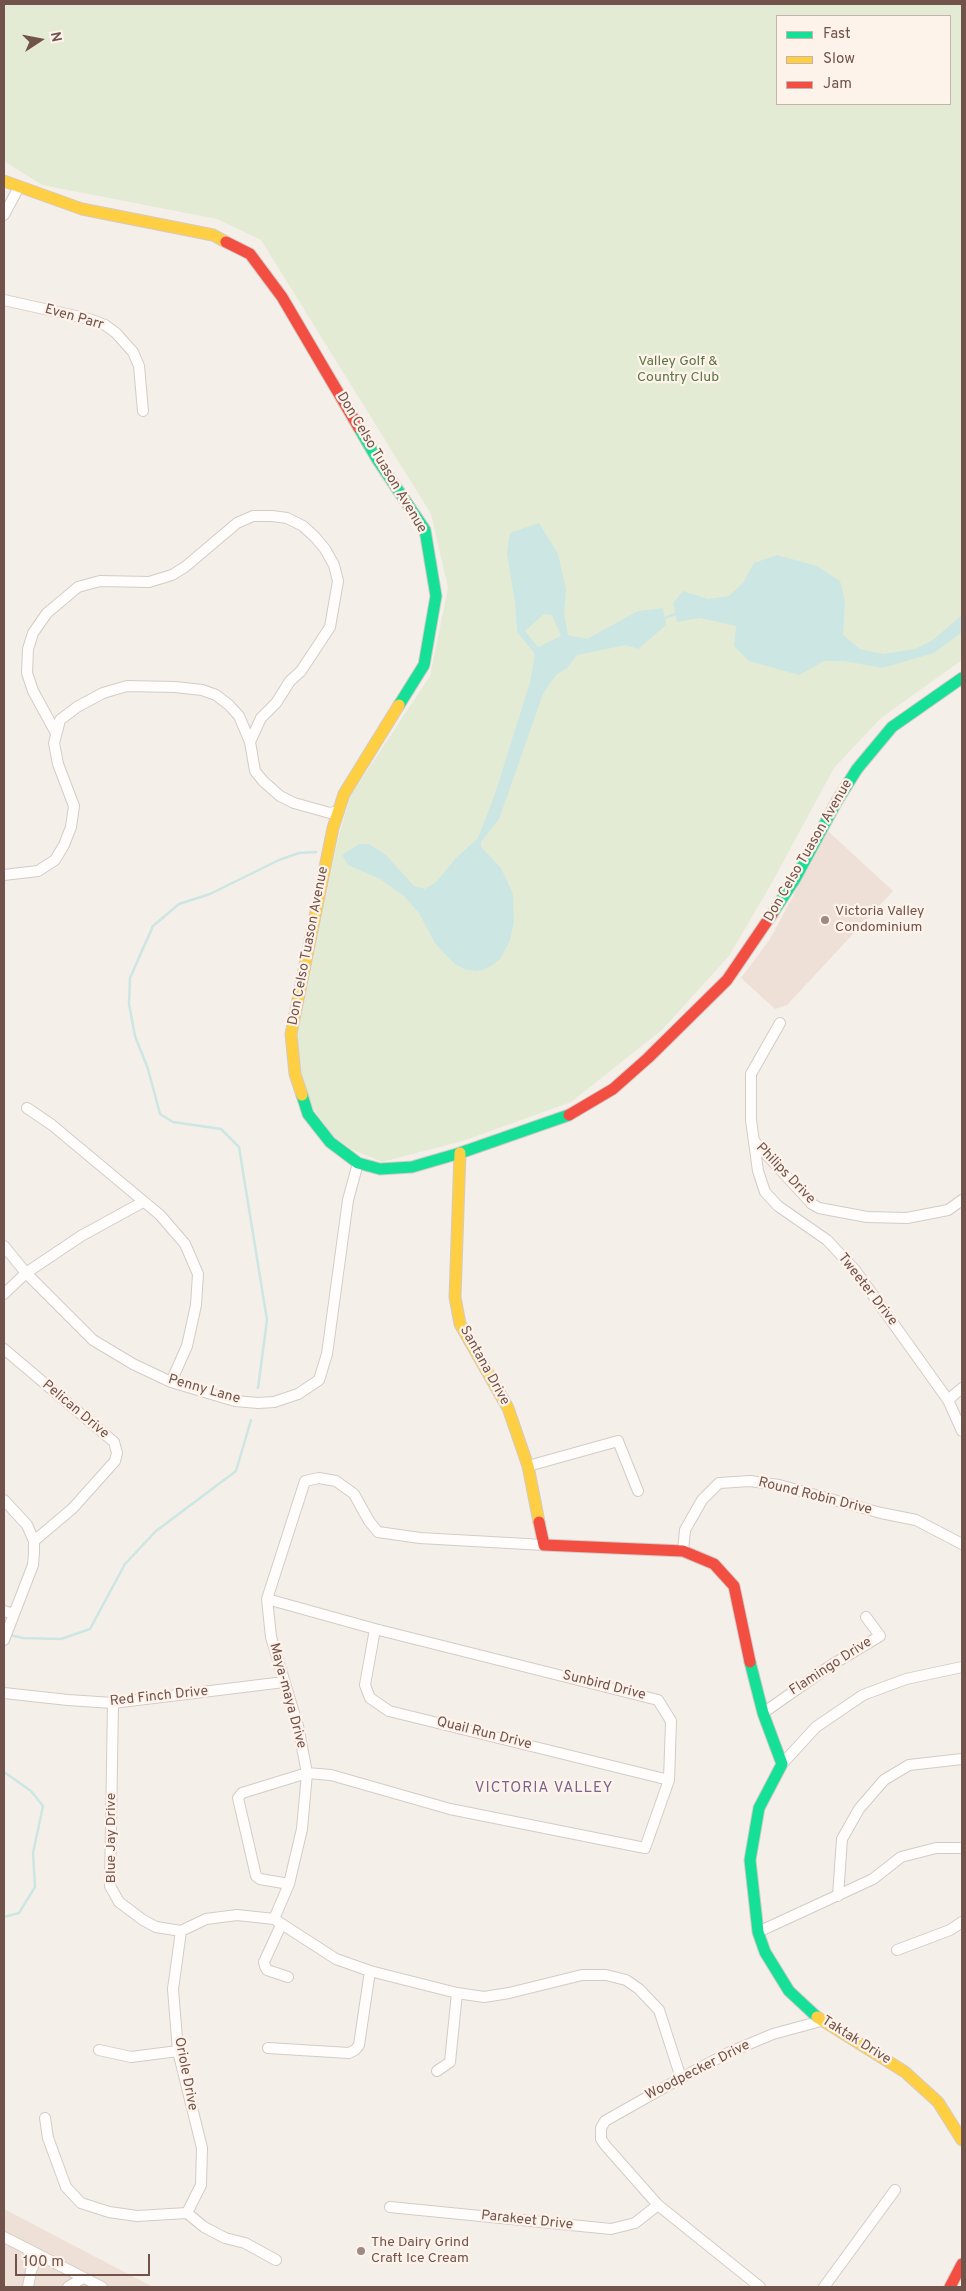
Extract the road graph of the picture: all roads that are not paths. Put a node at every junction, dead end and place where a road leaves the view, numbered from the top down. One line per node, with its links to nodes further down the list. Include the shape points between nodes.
1 (4, 181): 2 (street, Don Celso Tuason Avenue)
2 (19, 187): 3 (street); 9 (street, Don Celso Tuason Avenue, via 82,209 213,234 250,254 282,297 378,459 425,530 436,596 424,665 344,794)
3 (4, 215)
4 (4, 300): 5 (street, Even Parr, via 89,319 116,332 130,347 139,366)
5 (143, 412)
6 (962, 678): 14 (street, Don Celso Tuason Avenue, via 892,727 857,769 795,880 727,980 654,1052 613,1089 573,1114)
7 (56, 733): 8 (street, via 60,720 103,693 127,686 153,685 202,690 216,695 239,716); 8 (street, via 33,691 28,673 30,641 47,613 78,587 100,581 149,582 172,575 237,523 253,516 272,516 287,518 315,537 334,565 338,582 330,627 301,671 261,718); 10 (street, via 54,744 58,764 74,806 71,827 55,860 38,871)
8 (250, 742): 9 (street, via 255,770 280,796 294,804 330,813)
9 (339, 810): 15 (street, Don Celso Tuason Avenue, via 291,1034 295,1074 308,1114 330,1142)
10 (4, 876)
11 (780, 1023): 13 (street, Tweeter Drive, via 751,1074)
12 (28, 1108): 17 (street)
13 (754, 1140): 16 (street, Philips Drive, via 819,1208 867,1217 908,1218 948,1210); 24 (street, Tweeter Drive, via 758,1171 765,1192 778,1206 827,1240 855,1270)
14 (460, 1154): 15 (street, Don Celso Tuason Avenue, via 412,1167 380,1169); 26 (street, Santana Drive, via 455,1297 460,1324 508,1408)
15 (358, 1164): 22 (street, Penny Lane, via 348,1200 327,1354 319,1380 298,1394 274,1402 258,1403 235,1401)
16 (962, 1200)
17 (143, 1202): 19 (street, via 80,1236); 22 (street, via 160,1215 185,1244 198,1274 189,1338)
18 (4, 1246): 19 (street, Penny Lane)
19 (26, 1273): 20 (street); 22 (street, Penny Lane, via 93,1340)
20 (4, 1294)
21 (4, 1349): 29 (street, Pelican Drive, via 114,1442 117,1453 115,1461 73,1508)
22 (171, 1382)
23 (962, 1388): 24 (street)
24 (948, 1400): 25 (street, Tweeter Drive)
25 (962, 1431)
26 (528, 1466): 27 (street, via 618,1441); 31 (street, Santana Drive)
27 (638, 1491)
28 (4, 1500): 29 (street, via 27,1525)
29 (34, 1541): 34 (street, via 33,1566)
30 (961, 1542): 32 (street, Round Robin Drive, via 916,1520 779,1485 750,1481 719,1483 702,1500 685,1530)
31 (544, 1545): 32 (street, Maya-maya Drive); 33 (street, Maya-maya Drive, via 420,1538 378,1532 354,1494 336,1481 320,1478 305,1481 300,1491)
32 (683, 1551): 42 (street, via 714,1564 734,1586)
33 (267, 1599): 36 (street, Sunbird Drive); 39 (street, Maya-maya Drive, via 271,1637)
34 (10, 1615): 37 (street)
35 (866, 1617): 42 (street, Flamingo Drive, via 880,1636)
36 (375, 1629): 46 (street, Sunbird Drive, via 658,1700 671,1721); 46 (street, Quail Run Drive, via 365,1685 370,1698 389,1711)
37 (4, 1640)
38 (962, 1667): 44 (street, Taktak Drive, via 906,1678 863,1695 816,1727)
39 (284, 1682): 41 (street, Red Finch Drive); 45 (street, Maya-maya Drive, via 298,1726)
40 (4, 1692): 41 (street, Red Finch Drive)
41 (112, 1703): 52 (street, Blue Jay Drive, via 110,1886 118,1902 143,1920 156,1927)
42 (763, 1713): 44 (street)
43 (962, 1759): 49 (street, via 909,1765 884,1780 859,1810 842,1839)
44 (782, 1764): 53 (street, Taktak Drive, via 759,1808 750,1860)
45 (307, 1774): 46 (street, Sunbird Drive, via 331,1775 450,1809 645,1848); 48 (street, Maya-maya Drive, via 302,1829); 48 (street, via 242,1793 238,1798 256,1876)
46 (669, 1780)
47 (962, 1848): 49 (street, via 936,1848 901,1857 873,1879)
48 (289, 1884): 50 (street, Maya-maya Drive)
49 (838, 1896): 53 (street)
50 (278, 1922): 52 (street, via 237,1915 206,1919); 55 (street, via 336,1959); 56 (street, Maya-maya Drive, via 264,1966)
51 (962, 1922): 54 (street, via 950,1930)
52 (181, 1931): 61 (street, Oriole Drive, via 173,1989)
53 (758, 1932): 58 (street, Taktak Drive, via 765,1952 789,1990)
54 (897, 1950)
55 (370, 1971): 57 (street); 59 (street, via 359,2045 355,2050 349,2053)
56 (288, 1977)
57 (457, 1993): 62 (street, via 450,2062); 63 (street, via 484,1997 582,1975 606,1975 626,1980 639,1988 659,2010)
58 (821, 2021): 63 (street, Woodpecker Drive, via 773,2034); 65 (street, Taktak Drive, via 906,2072 938,2102)
59 (268, 2048)
60 (98, 2050): 61 (street, via 130,2057)
61 (178, 2051): 69 (street, Oriole Drive, via 202,2148 201,2185)
62 (437, 2071)
63 (681, 2078): 67 (street, Woodpecker Drive, via 605,2121 600,2134 605,2145)
64 (45, 2118): 69 (street, via 48,2138 66,2187 81,2203 137,2216)
65 (962, 2140)
66 (895, 2190): 79 (street)
67 (658, 2205): 68 (street, Parakeet Drive, via 636,2223 611,2229); 78 (street)
68 (390, 2207)
69 (187, 2213): 72 (street, via 225,2238 245,2243)
70 (4, 2237): 71 (street)
71 (38, 2254): 74 (street); 75 (street)
72 (276, 2260)
73 (962, 2264): 80 (street)
74 (83, 2278): 76 (street); 77 (street)
75 (28, 2287)
76 (68, 2287)
77 (102, 2287)
78 (760, 2287)
79 (824, 2287)
80 (950, 2287)

